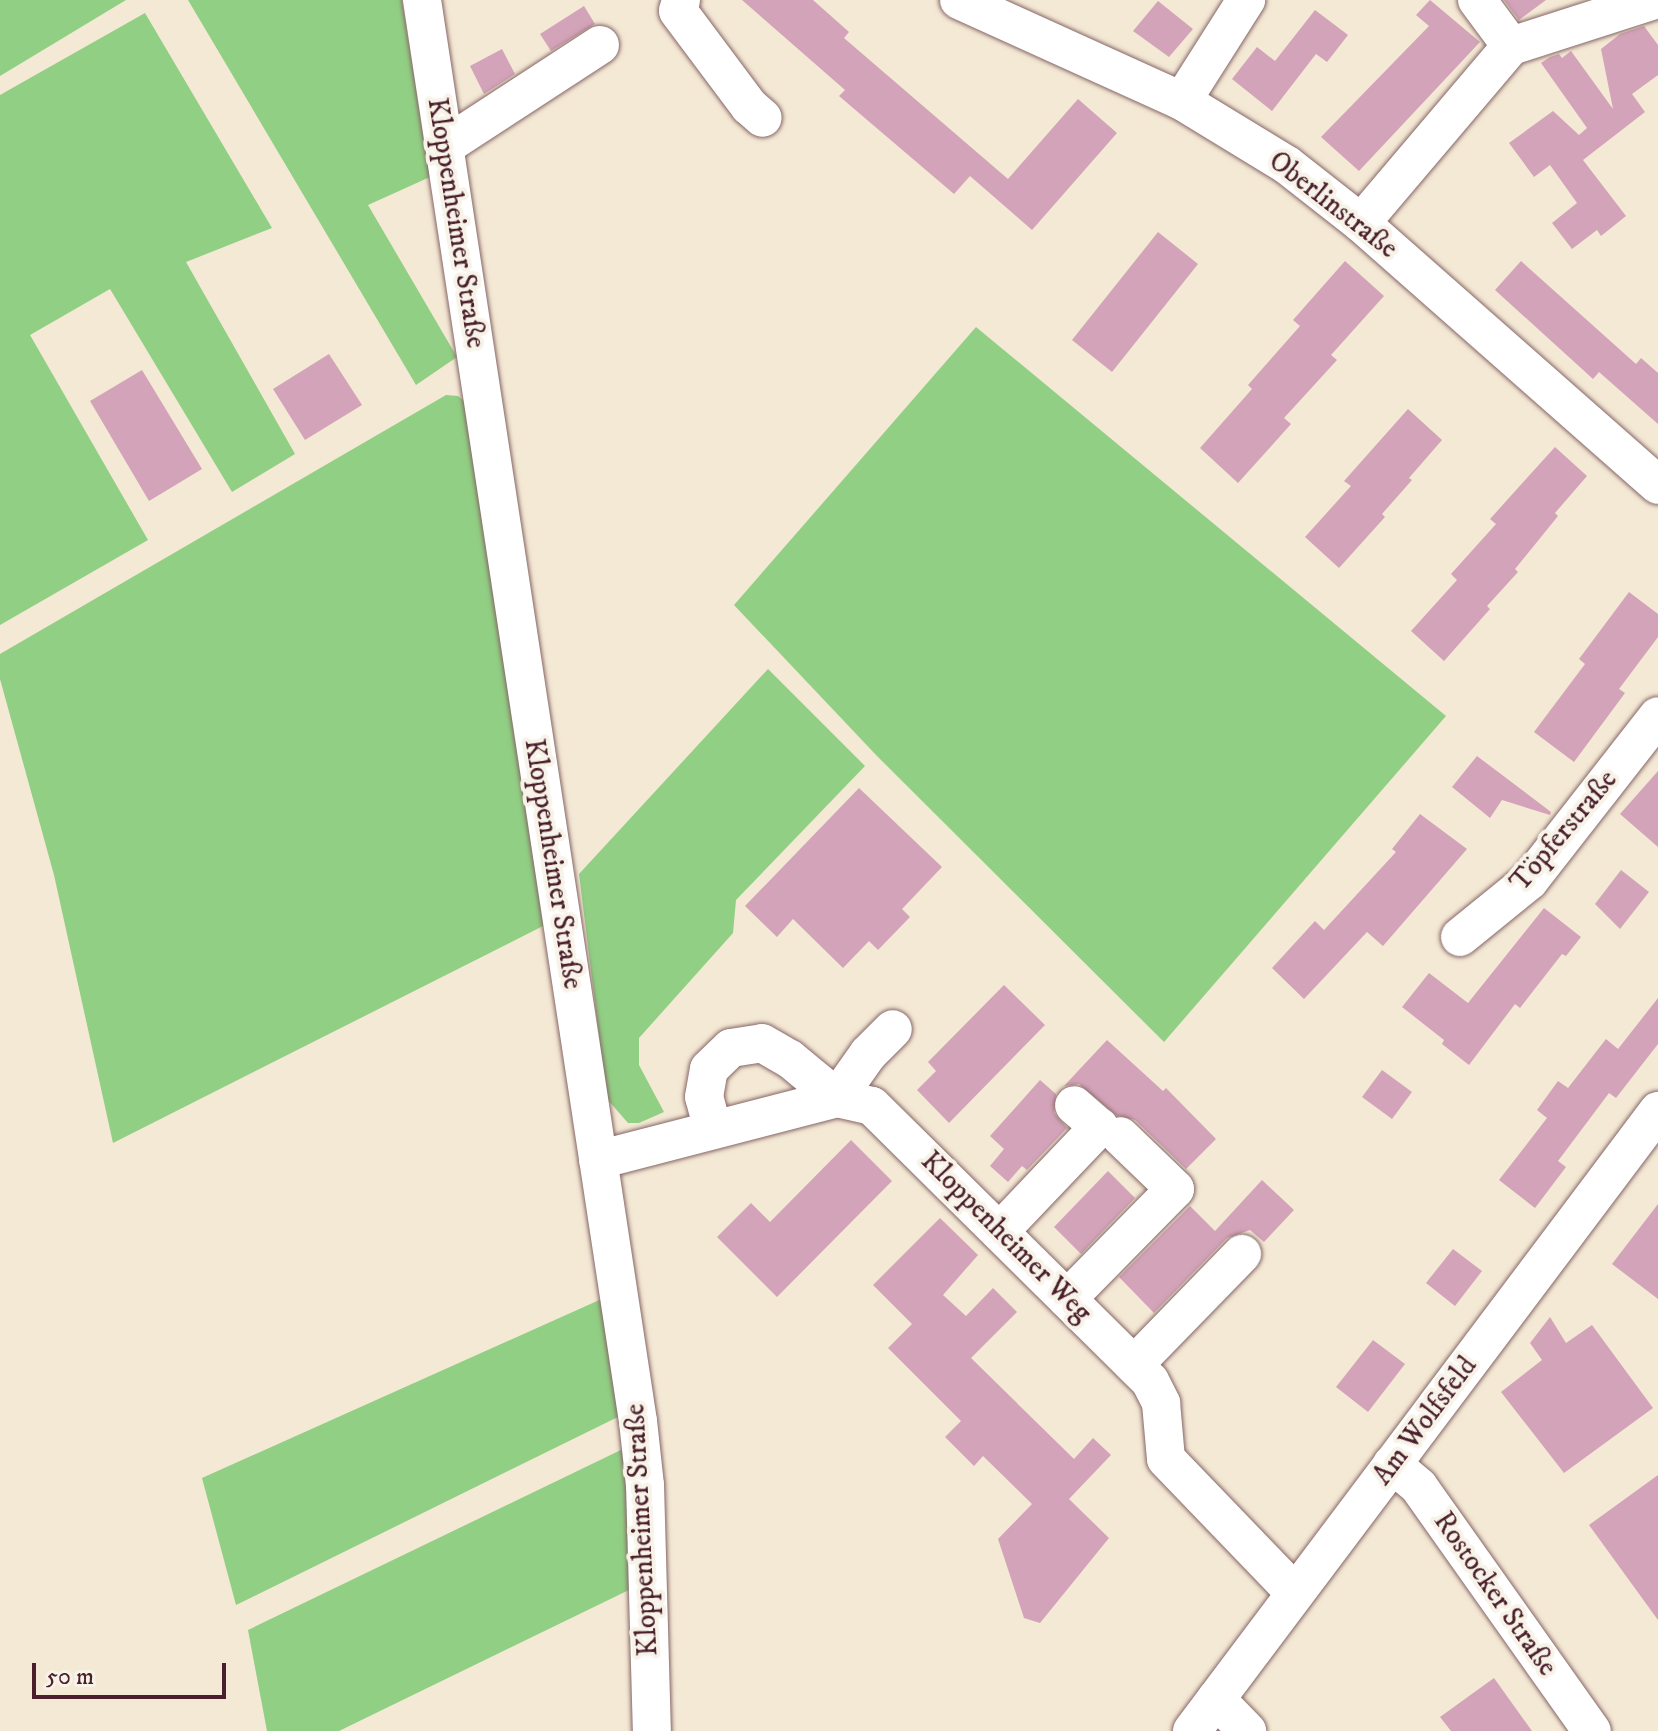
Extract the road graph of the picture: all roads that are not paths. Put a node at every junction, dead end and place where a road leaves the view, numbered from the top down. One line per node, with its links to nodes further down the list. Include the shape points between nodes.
1 (422, 0): 11 (street, Kloppenheimer Straße)
2 (681, 0): 10 (street, via 678,11)
3 (1246, 0): 9 (street)
4 (1477, 0): 8 (street)
5 (1654, 0): 8 (street)
6 (980, 4): 9 (street, Oberlinstraße)
7 (600, 45): 11 (street)
8 (1511, 46): 12 (street)
9 (1182, 101): 12 (street, Oberlinstraße, via 1287,165)
10 (763, 118)
11 (445, 146): 22 (street, Kloppenheimer Straße)
12 (1361, 223): 13 (street, Oberlinstraße)
13 (1658, 485)
14 (1658, 716): 15 (street, Töpferstraße, via 1529,881)
15 (1460, 937)
16 (893, 1029): 17 (street)
17 (837, 1098): 20 (street); 20 (street, via 762,1043 731,1048 709,1069 704,1097); 23 (street, Kloppenheimer Weg, via 872,1106)
18 (1074, 1105): 23 (street, via 1099,1127)
19 (1658, 1111): 27 (street, Am Wolfsfeld)
20 (713, 1130): 22 (street)
21 (1120, 1136): 25 (street, via 1175,1189)
22 (598, 1160): 30 (street, Kloppenheimer Straße, via 645,1485)
23 (1000, 1231): 25 (street, Kloppenheimer Weg)
24 (1242, 1254): 26 (street)
25 (1067, 1299): 26 (street, Kloppenheimer Weg)
26 (1134, 1365): 28 (street, Kloppenheimer Weg, via 1158,1394 1163,1449 1174,1472)
27 (1392, 1464): 28 (street, Am Wolfsfeld); 33 (street, Rostocker Straße, via 1419,1487)
28 (1295, 1593): 29 (street, Am Wolfsfeld)
29 (1216, 1699): 31 (street, Am Wolfsfeld); 32 (street)
30 (652, 1731)
31 (1192, 1731)
32 (1247, 1731)
33 (1592, 1731)

